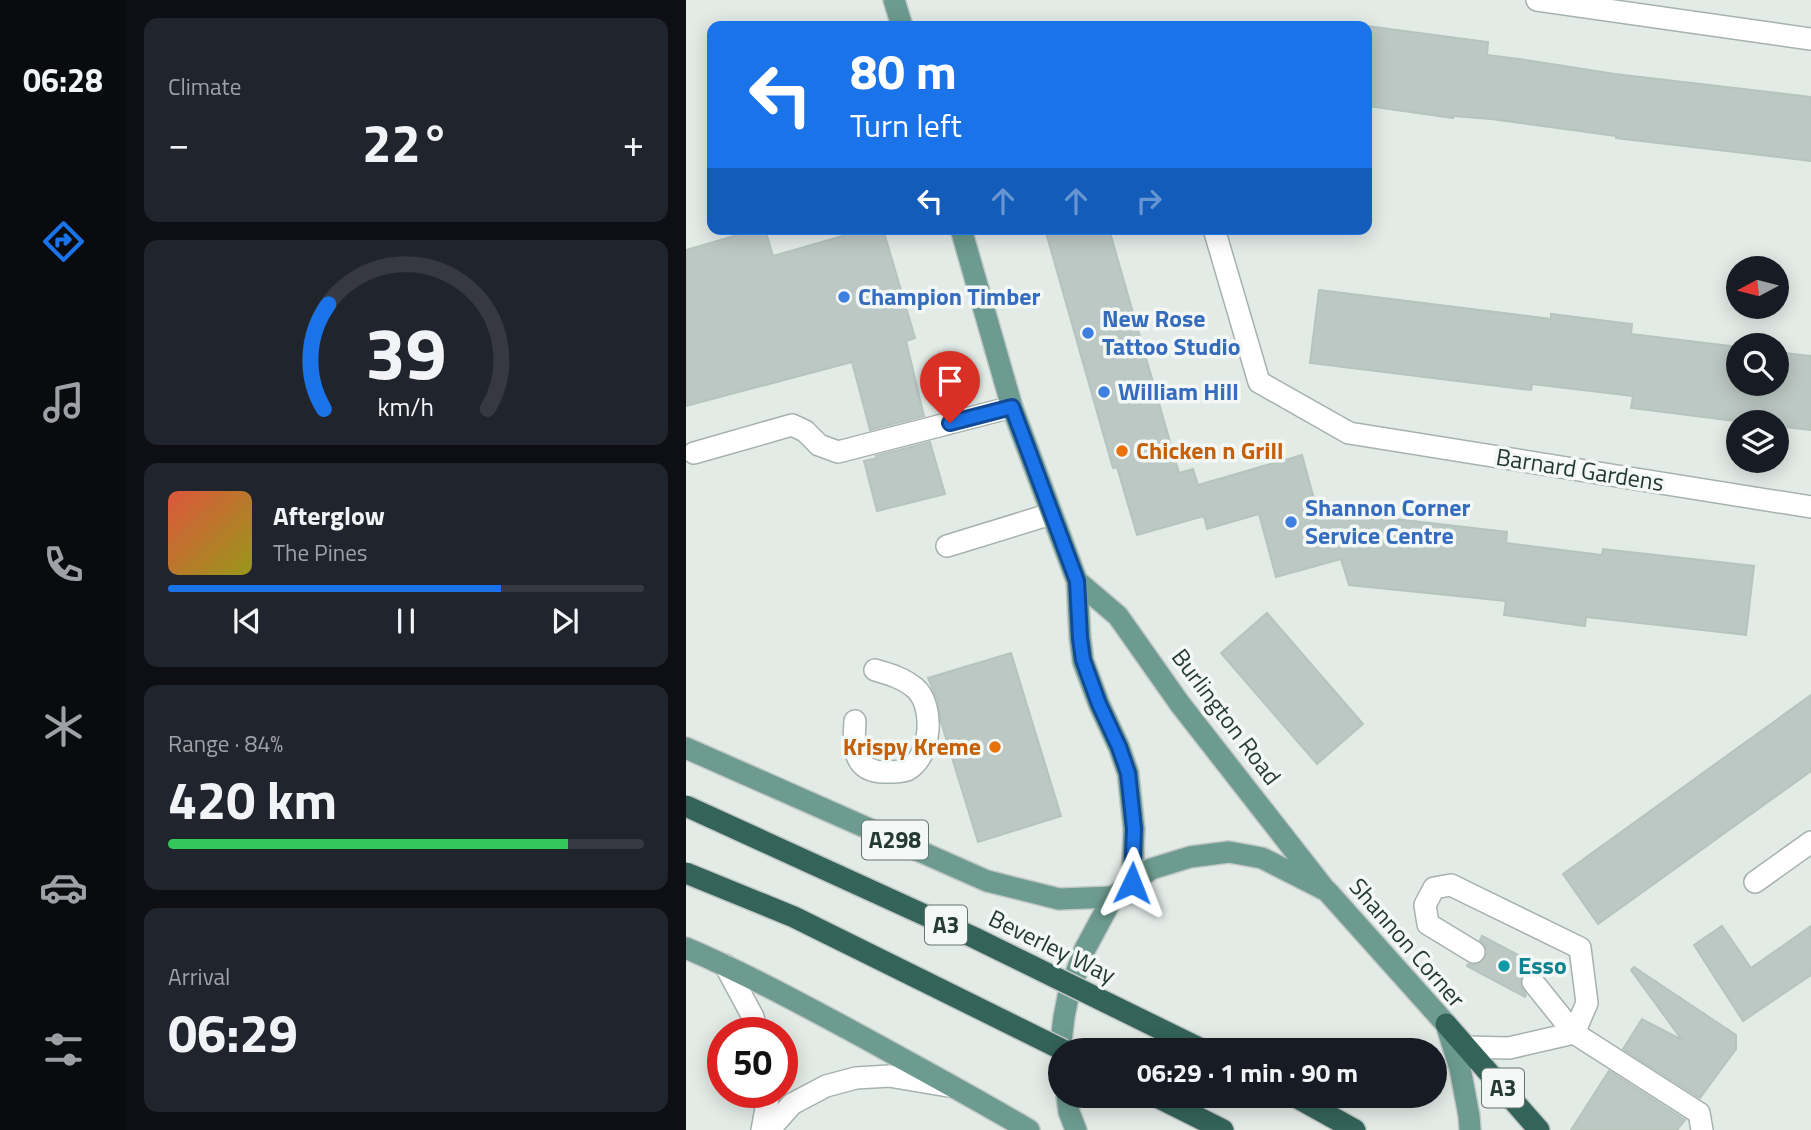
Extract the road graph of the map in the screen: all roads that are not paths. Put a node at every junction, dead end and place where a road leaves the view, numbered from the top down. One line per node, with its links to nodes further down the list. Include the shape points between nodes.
1 (894, 0): 3 (main road)
2 (1537, 0): 4 (street)
3 (900, 21)
4 (1811, 39)
5 (963, 235): 7 (main road, Burlington Road)
6 (1216, 235): 9 (street, Barnard Gardens, via 1259,382 1349,433)
7 (1012, 407): 8 (street, via 838,452 819,445 792,425); 10 (main road, Burlington Road)
8 (694, 453)
9 (1811, 507)
10 (1051, 514): 11 (street); 12 (main road, Burlington Road)
11 (947, 546)
12 (1077, 581): 20 (main road, Burlington Road, via 1083,660 1128,773 1134,829); 21 (main road, Burlington Road, via 1118,616 1180,704)
13 (875, 670): 14 (street, via 900,678 926,702 929,727 925,745 907,770 874,772 863,767 856,755)
14 (855, 721)
15 (686, 748): 22 (main road, Beverley Way / A298, via 987,881 1059,899)
16 (686, 806): 31 (highway, Beverley Way / A3, bridge, via 975,938)
17 (1811, 842): 19 (street)
18 (686, 873): 32 (highway, A3, bridge, via 794,917)
19 (1755, 882)
20 (1132, 883): 21 (main road, Shannon Corner, via 1151,869 1229,852 1262,858); 22 (main road, Shannon Corner)
21 (1327, 891): 28 (main road, Shannon Corner)
22 (1113, 897): 30 (main road, Shannon Corner, via 1085,949 1069,992)
23 (686, 948): 25 (main road)
24 (1474, 952): 29 (street, via 1427,924 1425,905 1433,888 1451,885 1580,948 1587,1003)
25 (725, 965): 27 (street); 34 (main road)
26 (1533, 982): 29 (street)
27 (753, 1017)
28 (1446, 1024): 33 (highway, A3); 45 (main road, Shannon Corner, via 1460,1068)
29 (1574, 1033): 33 (street, via 1508,1048); 47 (street, via 1699,1113)
30 (1061, 1038)
31 (1179, 1038)
32 (1048, 1043)
33 (1466, 1047): 46 (highway, A3)
34 (957, 1088): 41 (street, via 889,1076 856,1078 826,1086 792,1104); 42 (main road)
35 (766, 1108): 40 (street)
36 (1068, 1108): 43 (main road)
37 (1179, 1108): 39 (highway)
38 (1316, 1108): 44 (highway)
39 (1216, 1126)
40 (762, 1130)
41 (769, 1130)
42 (1029, 1130)
43 (1076, 1130)
44 (1355, 1130)
45 (1470, 1130)
46 (1539, 1130)
47 (1702, 1130)

